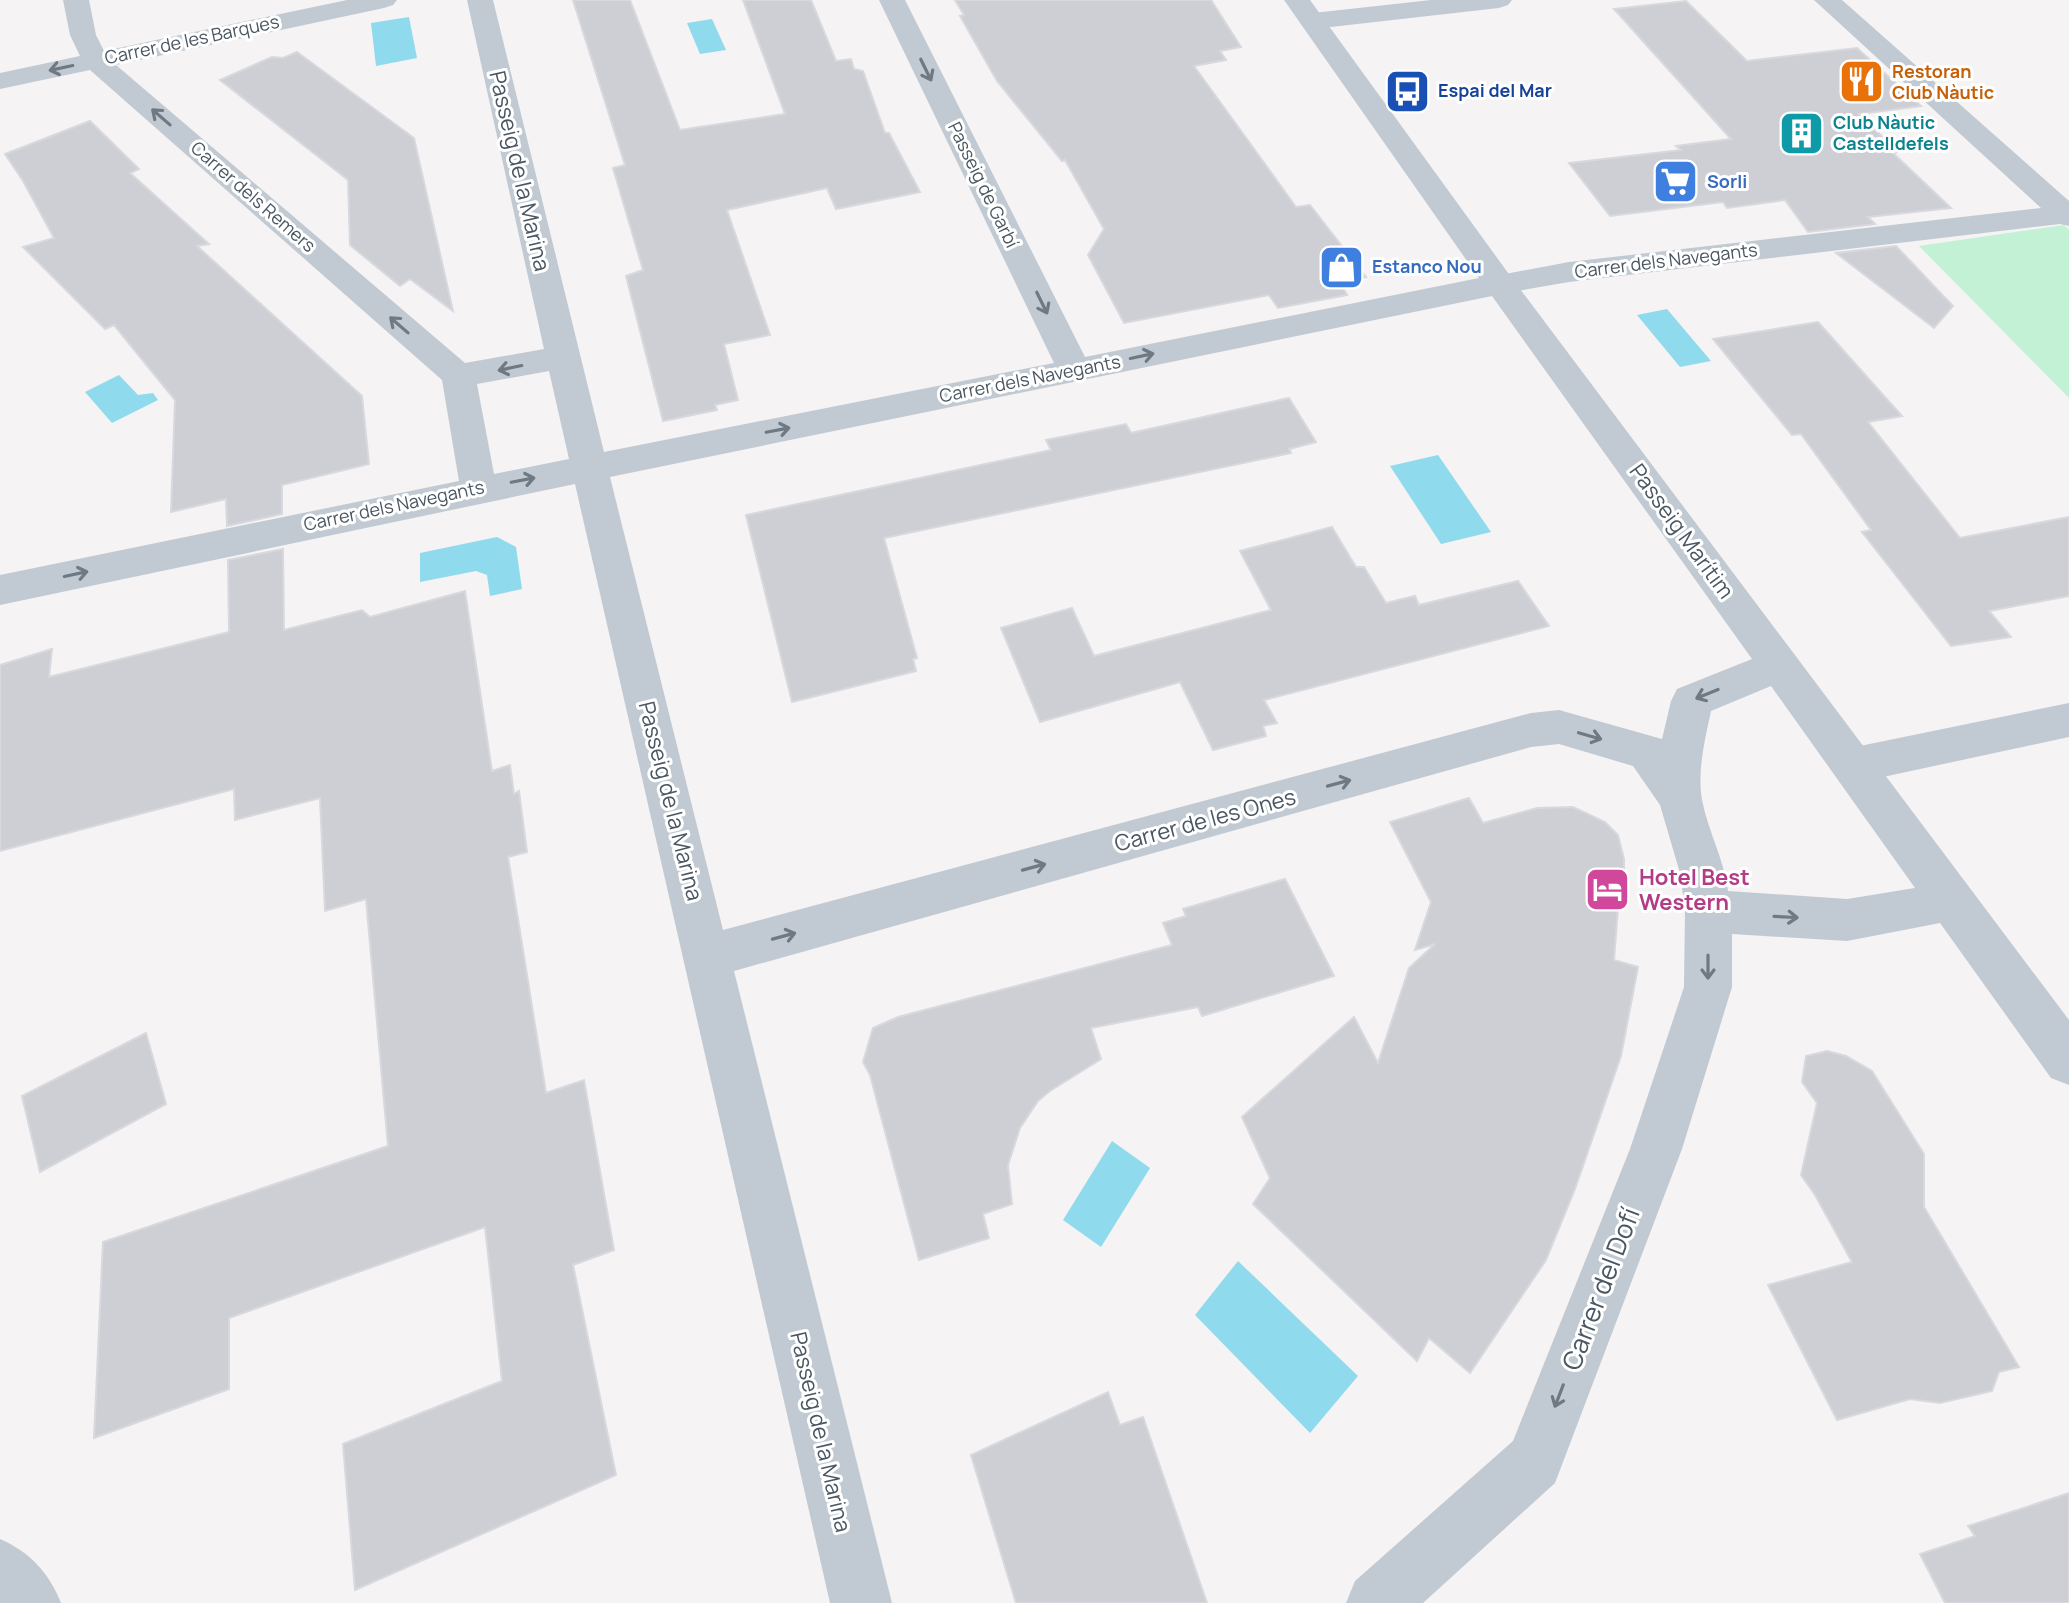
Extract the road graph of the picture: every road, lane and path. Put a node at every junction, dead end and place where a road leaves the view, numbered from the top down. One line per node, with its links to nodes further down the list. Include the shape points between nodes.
1 (76, 0): 8 (street, Carrer dels Remers)
2 (384, 0): 8 (street, Carrer de les Barques)
3 (480, 0): 12 (street, Passeig de la Marina)
4 (892, 0): 13 (street, Passeig de Garbí, one-way to 13)
5 (1499, 0): 7 (street)
6 (1827, 0): 10 (street)
7 (1305, 11): 11 (street, Passeig Marítim)
8 (95, 60): 9 (street, Carrer de les Barques, one-way to 9); 14 (street, Carrer dels Remers, one-way to 8)
9 (0, 81)
10 (2068, 215): 11 (street, Carrer dels Navegants)
11 (1500, 284): 13 (street, Carrer dels Navegants, one-way to 11); 18 (street, Passeig Marítim)
12 (563, 357): 14 (street, one-way to 14); 15 (street, Passeig de la Marina)
13 (1075, 371): 15 (street, Carrer dels Navegants, one-way to 13)
14 (458, 376): 16 (street)
15 (591, 467): 16 (street, Carrer dels Navegants, one-way to 15); 24 (street, Passeig de la Marina)
16 (478, 488): 17 (street, Carrer dels Navegants, one-way to 16)
17 (0, 590)
18 (1780, 665): 20 (street, Passeig Marítim); 21 (street, Carrer del Dofí, one-way to 21, via 1692,701 1681,751)
19 (2069, 720): 20 (street)
20 (1855, 765): 22 (street, Passeig Marítim)
21 (1680, 798): 23 (street, Carrer del Dofí, via 1703,873); 24 (street, Carrer de les Ones, one-way to 21, via 1531,730 1559,727 1647,752)
22 (1951, 899): 23 (street, one-way to 22, via 1847,920); 25 (street, Passeig Marítim)
23 (1708, 911): 29 (street, Carrer del Dofí, one-way to 29, via 1708,987 1656,1149 1534,1462)
24 (708, 956): 28 (street, Passeig de la Marina)
25 (2069, 1061)
26 (0, 1570): 27 (street)
27 (30, 1603)
28 (861, 1603)
29 (1377, 1603)

